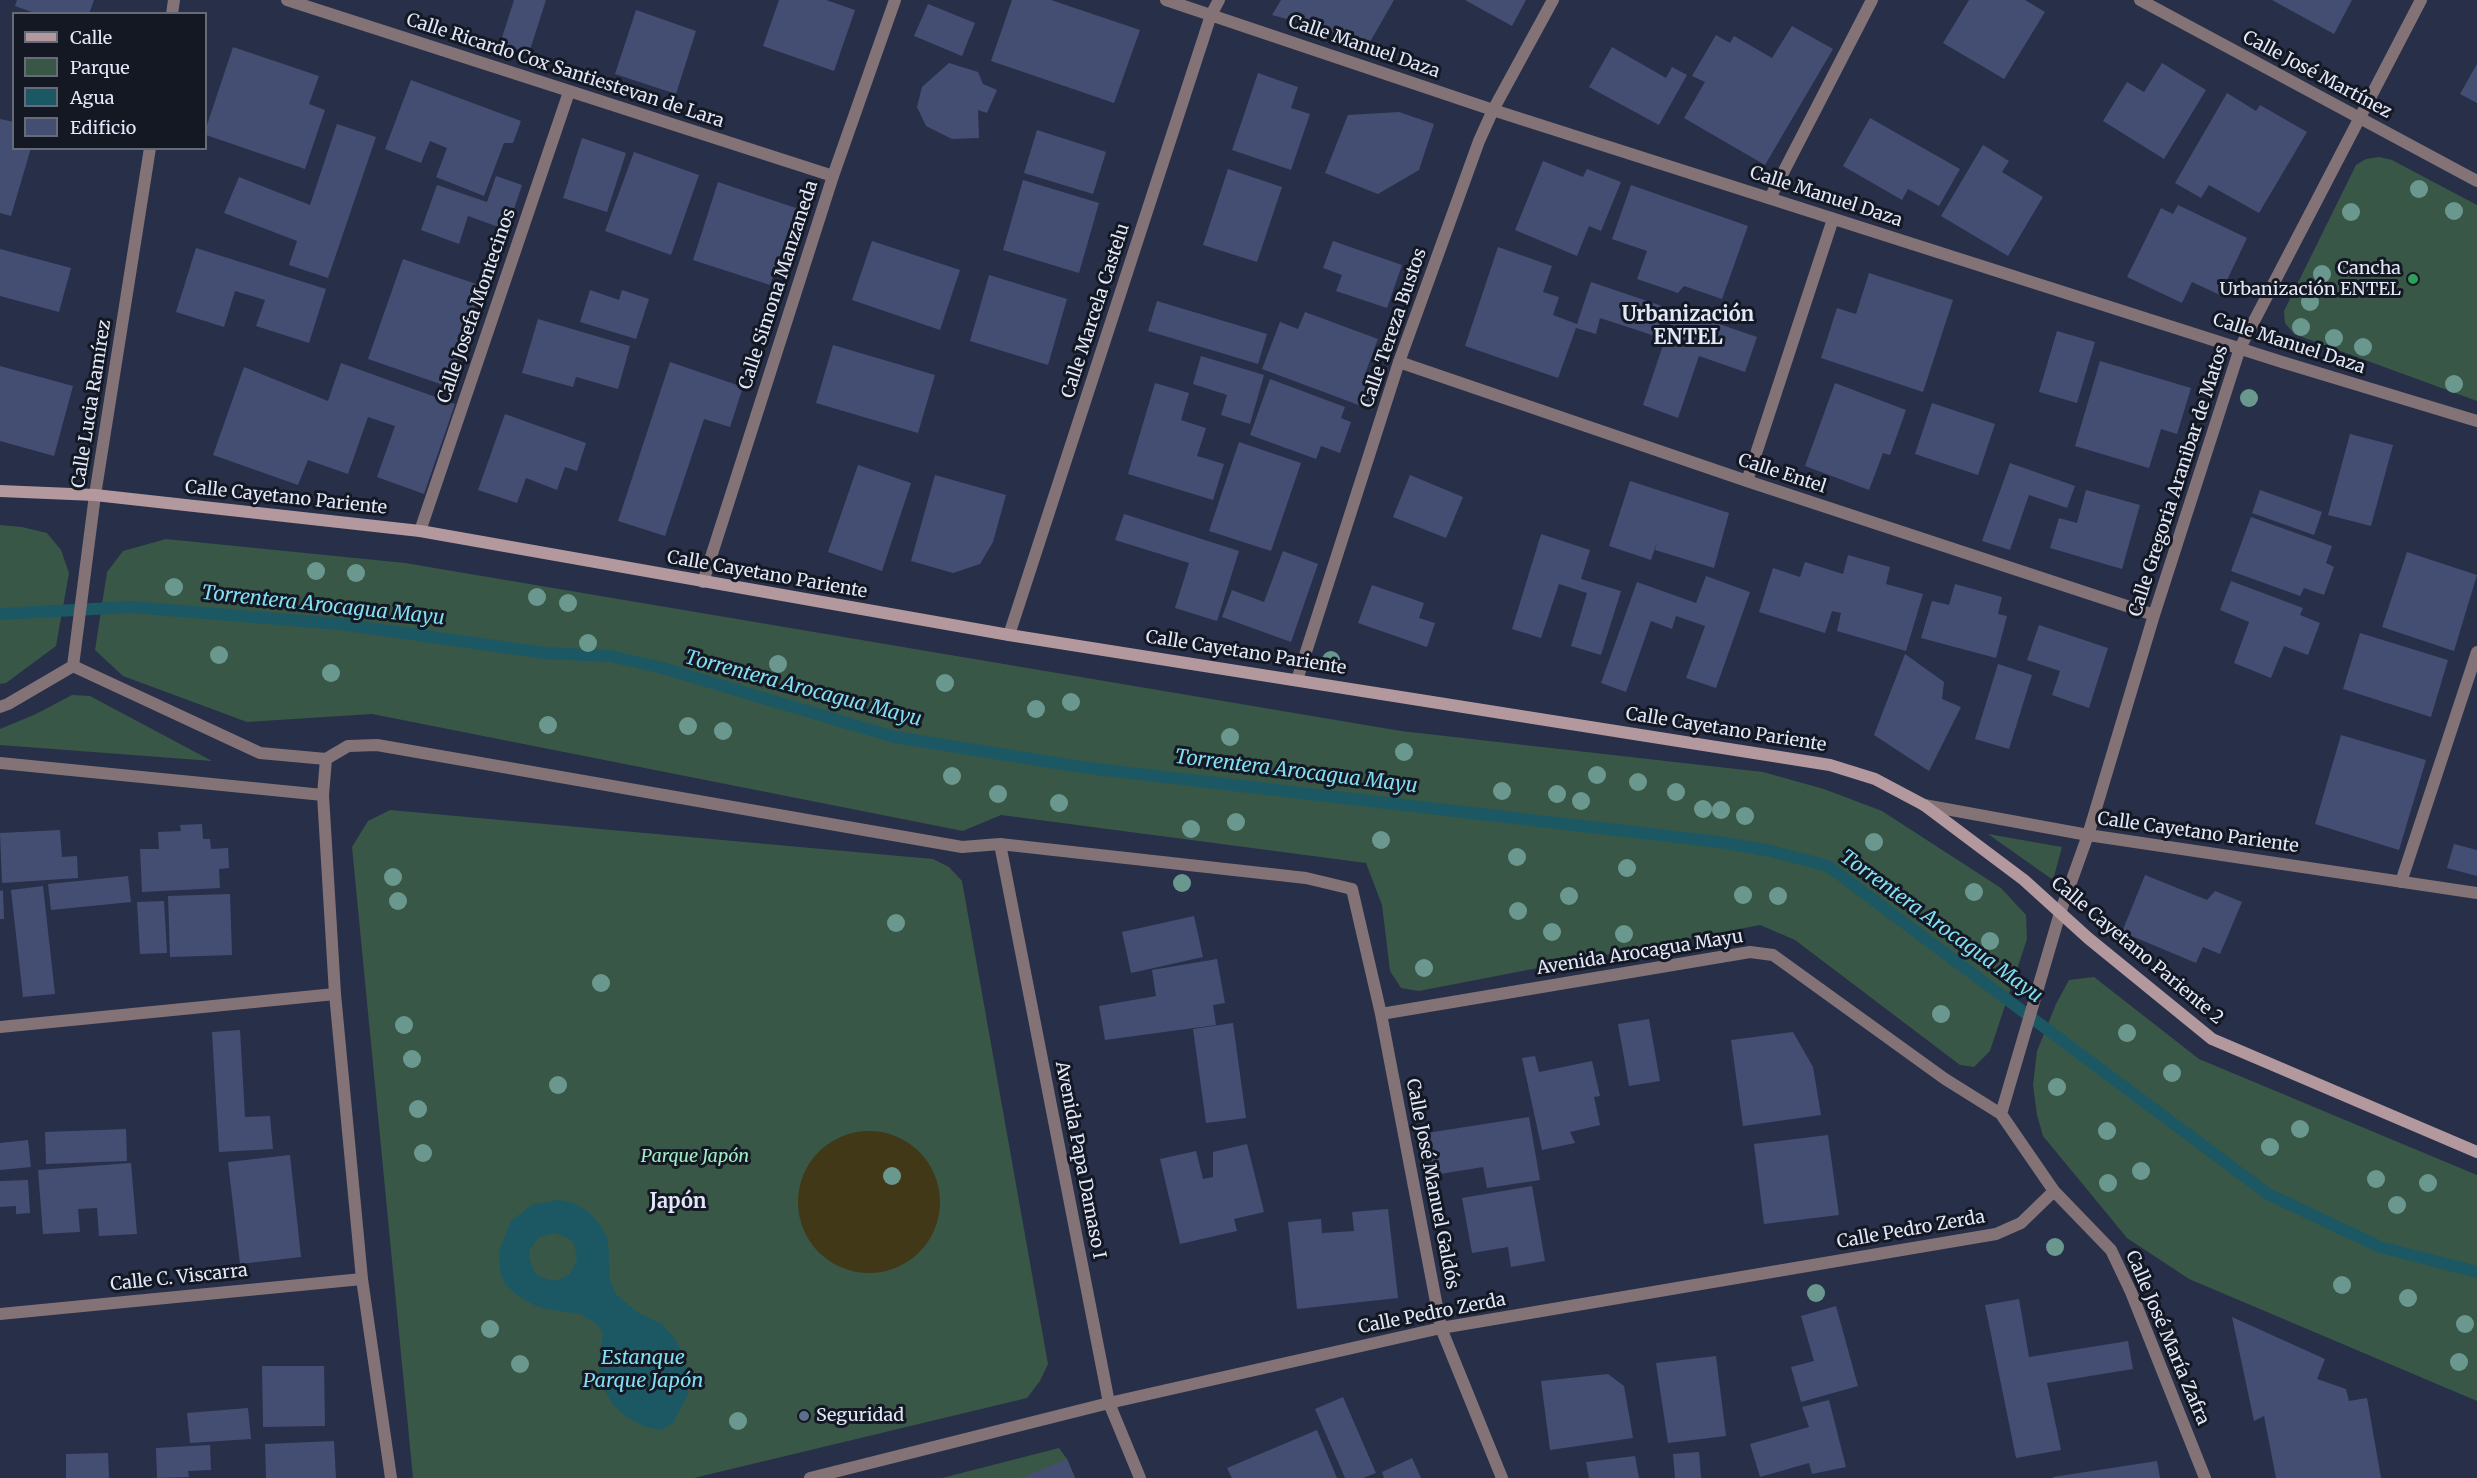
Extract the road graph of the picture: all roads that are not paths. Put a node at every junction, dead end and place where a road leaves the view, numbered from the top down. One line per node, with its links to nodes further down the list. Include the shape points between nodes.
1 (287, 0): 10 (street, Calle Ricardo Cox Santiestevan de Lara)
2 (895, 0): 14 (street, Calle Simona Manzaneda)
3 (1166, 0): 9 (street, Calle Manuel Daza)
4 (1219, 0): 9 (street, Calle Marcela Castelu)
5 (1553, 0): 11 (street, Calle Tereza Bustos)
6 (1872, 0): 16 (street)
7 (2140, 0): 12 (street, Calle José Martínez)
8 (2421, 0): 12 (street, Calle Gregoria Aranibar de Matos)
9 (1211, 15): 11 (street, Calle Manuel Daza); 27 (street, Calle Marcela Castelu)
10 (569, 92): 14 (street, Calle Ricardo Cox Santiestevan de Lara); 24 (street, Calle Josefa Montecinos)
11 (1493, 110): 16 (street, Calle Manuel Daza); 19 (street, Calle Tereza Bustos)
12 (2358, 117): 15 (street, Calle José Martínez); 18 (street, Calle Gregoria Aranibar de Matos)
13 (150, 150): 23 (street, Calle Lucia Ramírez)
14 (833, 176): 25 (street, Calle Simona Manzaneda)
15 (2477, 181)
16 (1770, 198): 17 (street, Calle Manuel Daza)
17 (1833, 219): 18 (street, Calle Manuel Daza); 21 (street)
18 (2241, 348): 20 (street, Calle Manuel Daza); 26 (street, Calle Gregoria Aranibar de Matos)
19 (1399, 362): 21 (street, Calle Entel); 30 (street, Calle Tereza Bustos)
20 (2477, 421)
21 (1747, 482): 26 (street, Calle Entel)
22 (0, 491): 23 (street, Calle Cayetano Pariente)
23 (95, 495): 24 (street, Calle Cayetano Pariente); 29 (street, Calle Lucia Ramírez)
24 (420, 531): 25 (street, Calle Cayetano Pariente)
25 (703, 582): 27 (street, Calle Cayetano Pariente)
26 (2154, 615): 36 (street, Calle Gregoria Aranibar de Matos)
27 (1010, 634): 30 (street, Calle Cayetano Pariente)
28 (2477, 652): 38 (street)
29 (73, 666): 31 (street); 32 (street, via 260,753)
30 (1297, 680): 35 (street, Calle Cayetano Pariente, via 1830,765 1875,779)
31 (0, 706)
32 (326, 759): 34 (street); 37 (street, via 348,746 377,745 962,847)
33 (0, 763): 34 (street)
34 (323, 795): 41 (street)
35 (1924, 805): 36 (street, Calle Cayetano Pariente); 40 (street, Calle Cayetano Pariente 2, via 2024,880)
36 (2088, 835): 38 (street, Calle Cayetano Pariente); 40 (street, Calle Gregoria Aranibar de Matos)
37 (1000, 844): 42 (street, Calle José Manuel Galdós, via 1306,878 1352,889); 50 (street, Avenida Papa Damaso I)
38 (2401, 882): 39 (street, Calle Cayetano Pariente)
39 (2477, 893)
40 (2060, 913): 44 (street, Calle Gregoria Aranibar de Matos); 45 (street, Calle Cayetano Pariente 2, via 2212,1039)
41 (335, 994): 43 (street); 47 (street)
42 (1381, 1014): 44 (street, Avenida Arocagua Mayu, via 1750,952 1773,955 1945,1079); 49 (street, Calle José Manuel Galdós)
43 (0, 1028)
44 (2001, 1114): 46 (street, Calle José María Zafra)
45 (2477, 1152)
46 (2054, 1191): 49 (street, Calle Pedro Zerda, via 2021,1223 1996,1234); 55 (street, Calle José María Zafra, via 2111,1250)
47 (362, 1279): 48 (street, Calle C. Viscarra); 51 (street)
48 (0, 1314)
49 (1441, 1328): 50 (street, Calle Pedro Zerda); 54 (street, Calle José Manuel Galdós)
50 (1109, 1403): 52 (street, Calle Pedro Zerda); 53 (street, Avenida Papa Damaso I)
51 (391, 1478)
52 (810, 1478)
53 (1140, 1478)
54 (1502, 1478)
55 (2205, 1478)

